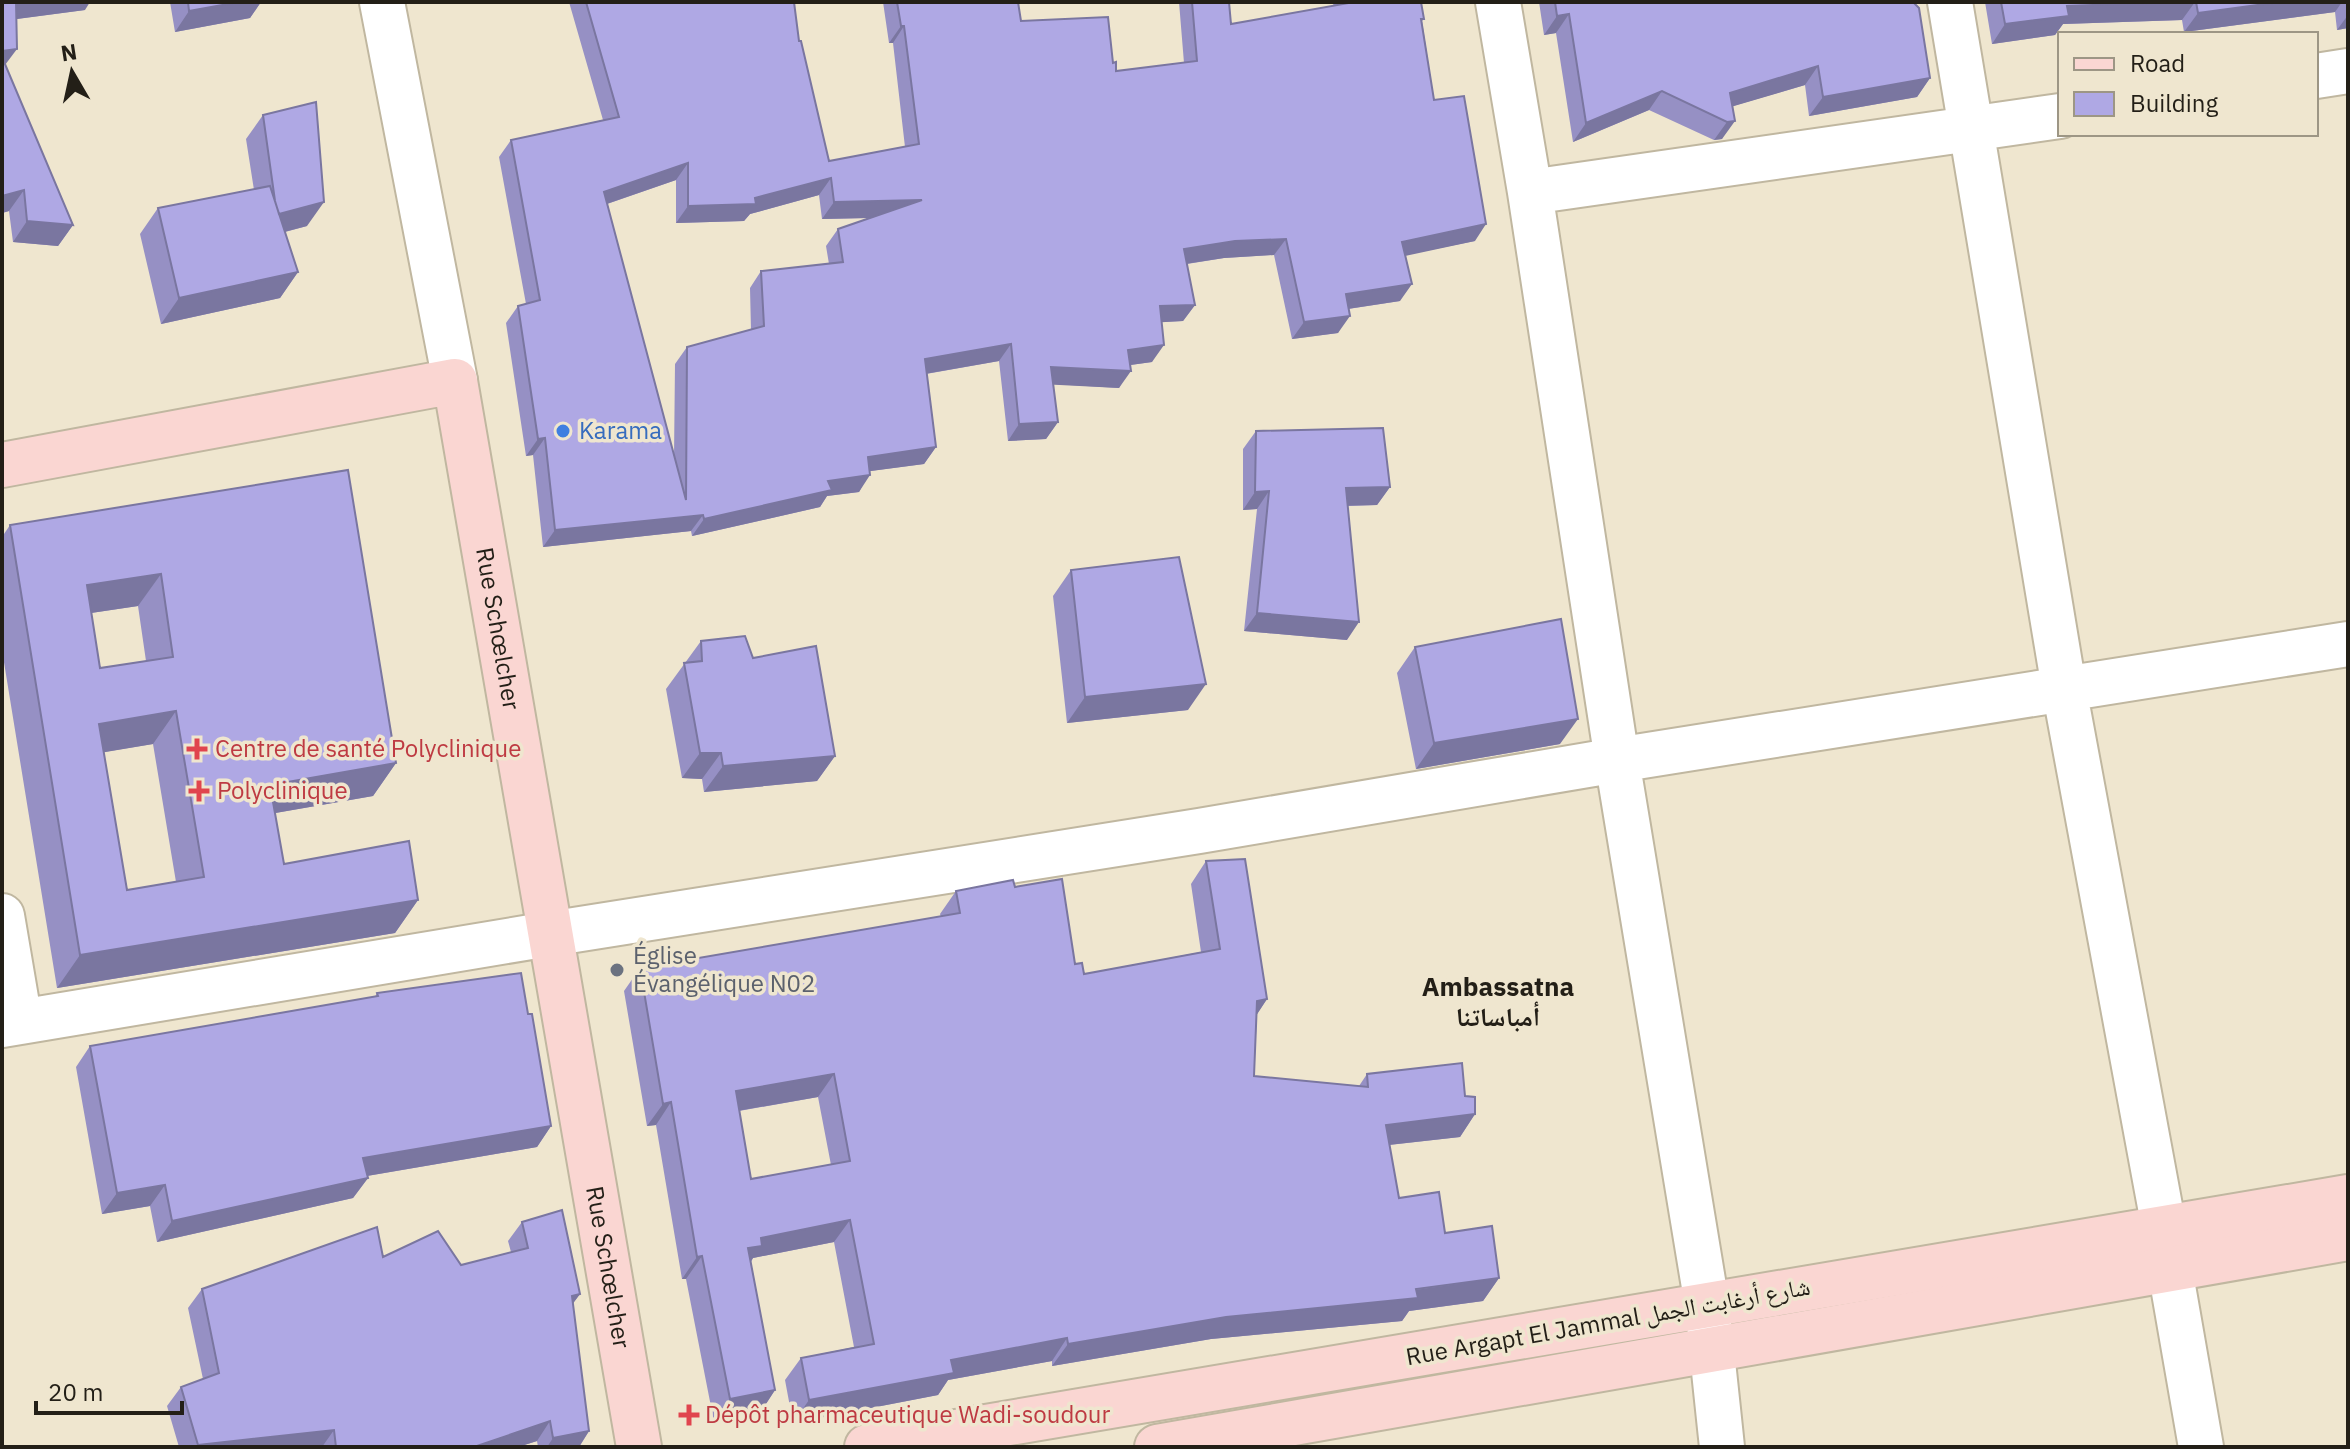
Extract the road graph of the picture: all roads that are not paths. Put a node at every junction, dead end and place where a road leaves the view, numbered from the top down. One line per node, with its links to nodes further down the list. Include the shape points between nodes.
1 (382, 2): 9 (street, Rue Schœlcher)
2 (1498, 2): 8 (street)
3 (1950, 2): 7 (street)
4 (2348, 71): 5 (street)
5 (2318, 76)
6 (2058, 116): 7 (street)
7 (1970, 130): 8 (street); 12 (street)
8 (1530, 192): 13 (street)
9 (455, 381): 10 (street); 15 (street, Rue Schœlcher)
10 (2, 465)
11 (2348, 644): 12 (street)
12 (2064, 688): 13 (street); 19 (street)
13 (1617, 760): 15 (street); 20 (street)
14 (2, 916): 16 (street)
15 (549, 934): 16 (street); 22 (street, Rue Schœlcher)
16 (11, 1024)
17 (2348, 1197): 19 (street, Rue Argapt El Jammal شارع أرغابت الجمل)
18 (2348, 1238): 19 (street, Rue Argapt El Jammal شارع أرغابت الجمل)
19 (2167, 1248): 20 (street, Rue Argapt El Jammal شارع أرغابت الجمل); 21 (street, Rue Argapt El Jammal شارع أرغابت الجمل); 26 (street)
20 (1707, 1305): 21 (street); 23 (street, Rue Argapt El Jammal شارع أرغابت الجمل)
21 (1712, 1350): 24 (street, Rue Argapt El Jammal شارع أرغابت الجمل); 25 (street)
22 (639, 1447)
23 (867, 1447)
24 (1157, 1447)
25 (1722, 1447)
26 (2201, 1447)

